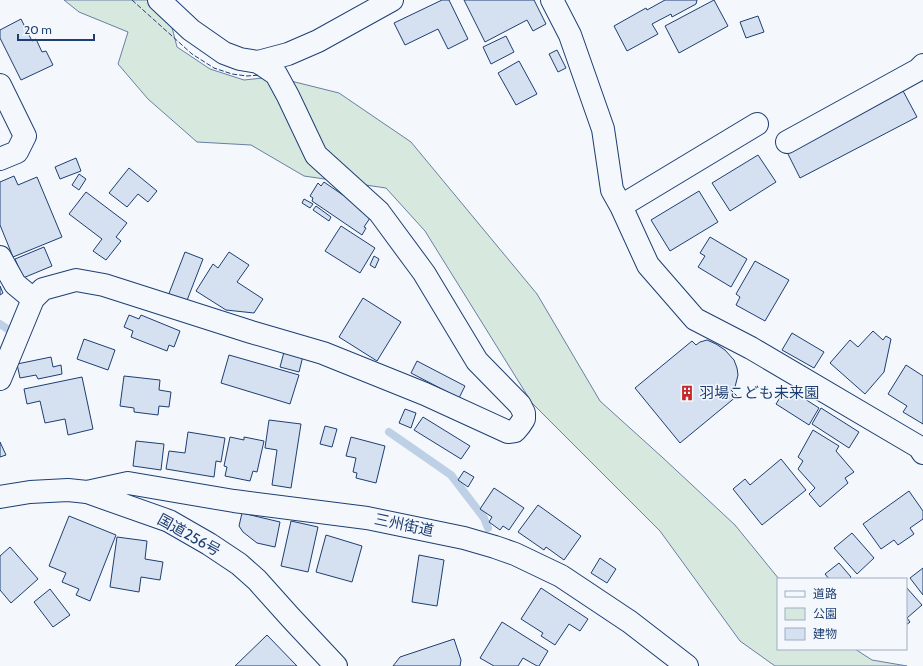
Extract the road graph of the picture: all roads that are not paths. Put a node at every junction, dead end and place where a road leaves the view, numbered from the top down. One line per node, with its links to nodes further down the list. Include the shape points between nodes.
1 (159, 0): 4 (main road, via 191,30 224,53)
2 (392, 0): 4 (main road, via 318,41 288,54)
3 (552, 0): 10 (main road, via 570,35 603,129 612,190)
4 (258, 62): 12 (main road, via 276,74 316,154 378,212 424,273 477,361 520,405 524,419 515,431 508,432 323,352 104,285 76,280 43,289)
5 (923, 65): 8 (main road)
6 (0, 85): 9 (main road, via 25,136 18,152)
7 (757, 124): 10 (main road)
8 (787, 142)
9 (0, 159)
10 (621, 206): 14 (main road, via 648,265 695,319 751,348 919,447)
11 (0, 257): 12 (main road, via 15,284)
12 (33, 298): 13 (main road)
13 (0, 379)
14 (923, 453)
15 (87, 492): 16 (main road, 国道256号, via 30,492); 17 (main road, 国道256号, via 169,521 239,564 257,580); 18 (main road, 三州街道, via 128,483 234,501 367,518 464,538 515,554 561,576 630,622)
16 (0, 497)
17 (336, 666)
18 (688, 666)

